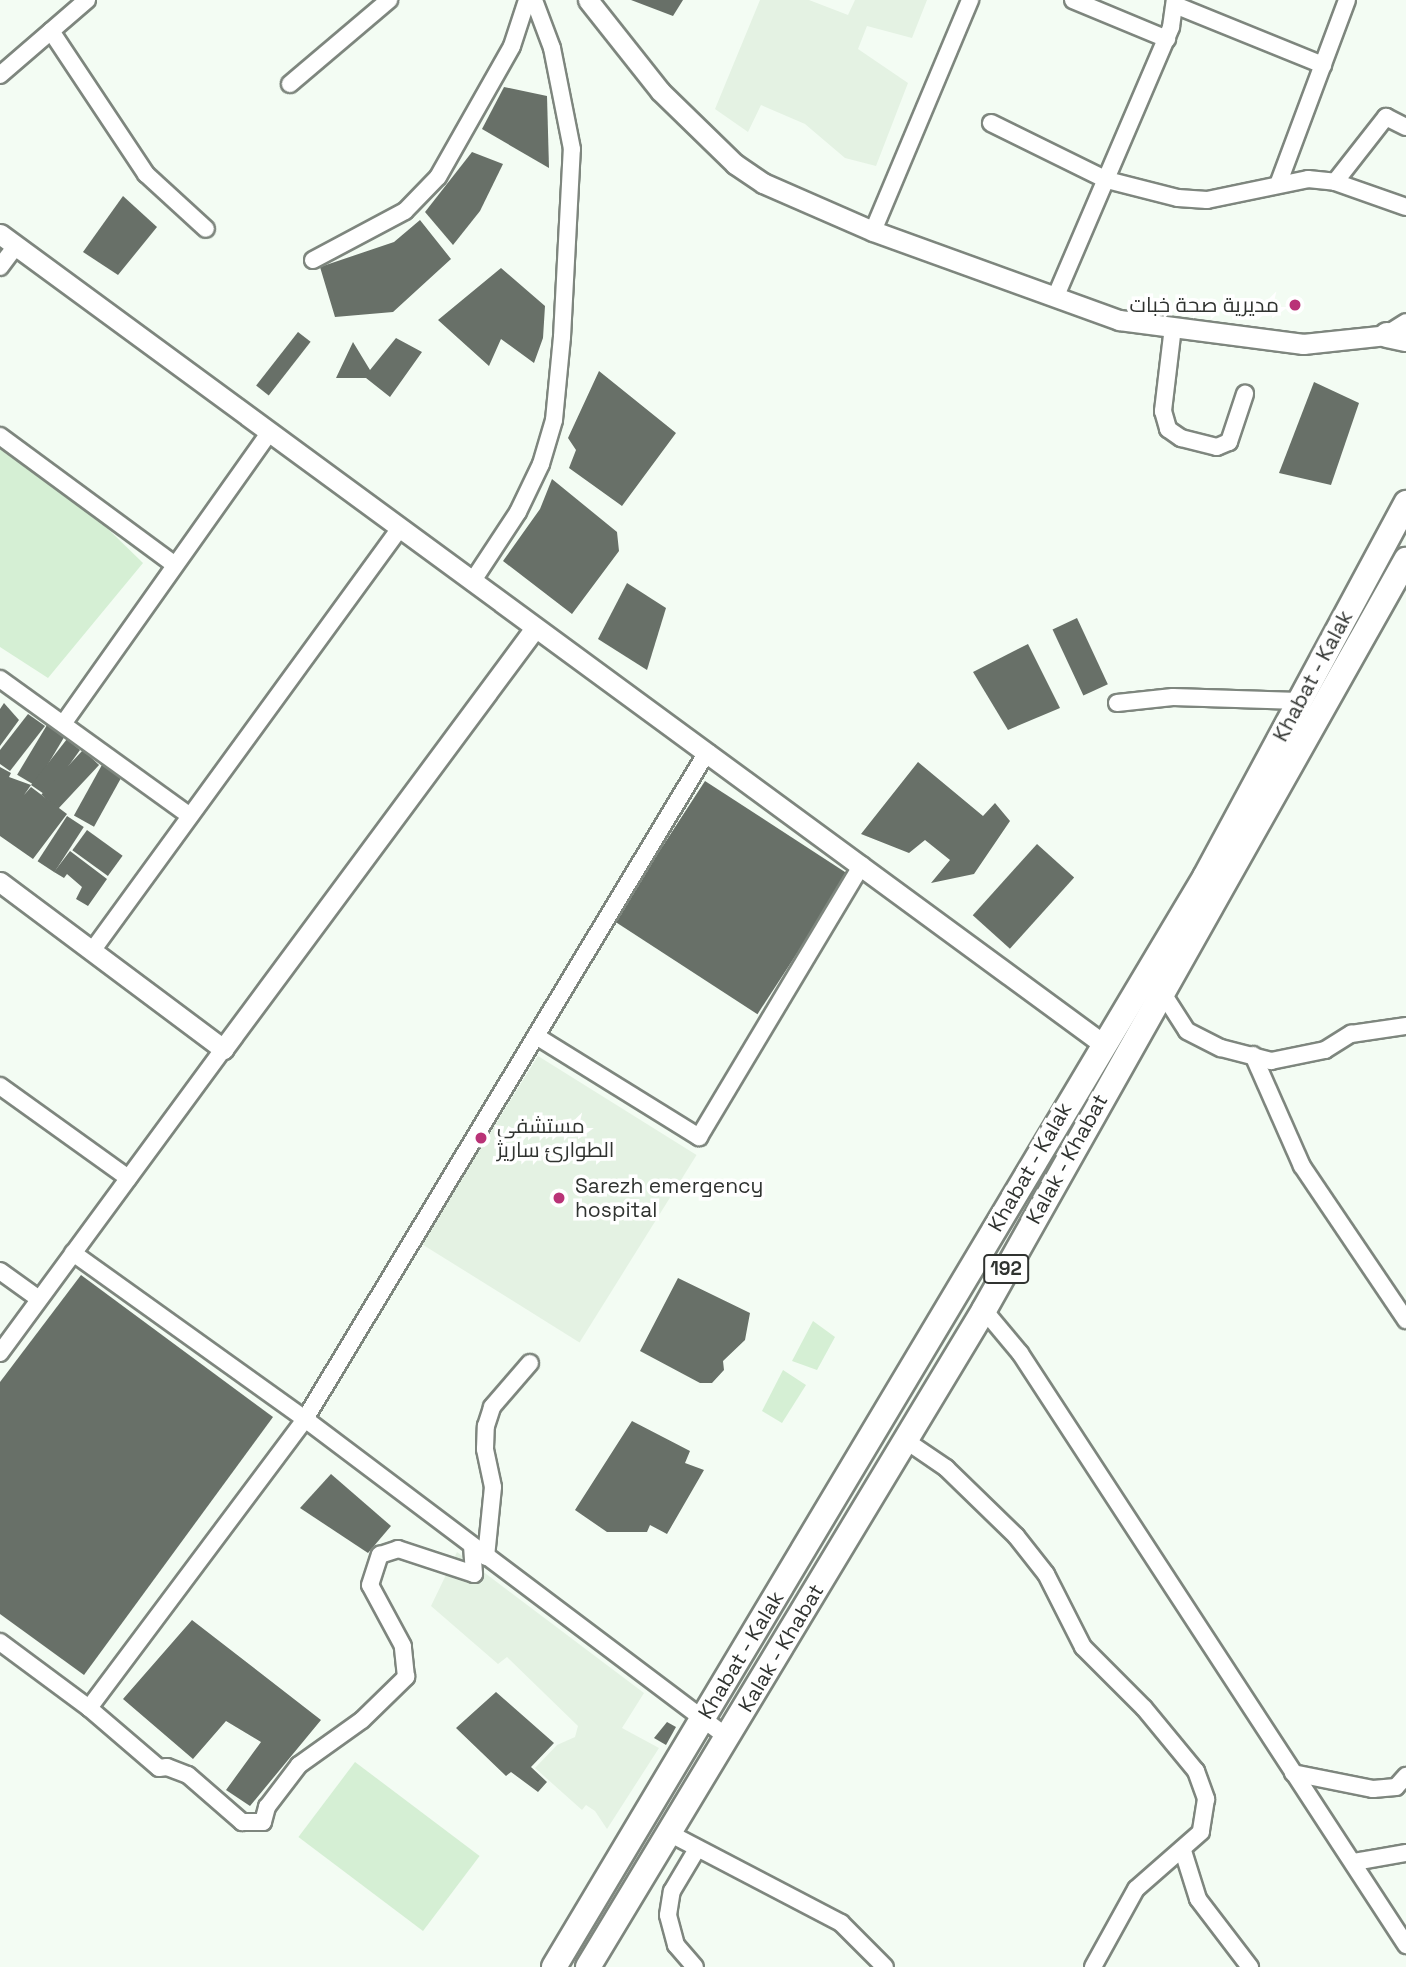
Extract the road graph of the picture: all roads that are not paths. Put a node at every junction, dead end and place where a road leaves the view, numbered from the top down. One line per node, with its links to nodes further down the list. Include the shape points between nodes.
1 (87, 0): 10 (street)
2 (389, 0): 14 (street)
3 (527, 0): 25 (street, via 512,46 438,177 405,211)
4 (534, 0): 37 (street, via 555,57 572,149 554,420 536,478)
5 (588, 0): 22 (street, via 660,91 735,164 763,183)
6 (970, 0): 22 (street)
7 (1073, 0): 11 (street)
8 (1347, 0): 12 (street)
9 (1175, 3): 11 (street); 12 (street)
10 (51, 31): 13 (street); 21 (street, via 146,174)
11 (1167, 38): 17 (street)
12 (1323, 65): 19 (street)
13 (0, 75)
14 (290, 84)
15 (991, 123): 17 (street)
16 (1406, 127): 18 (street, via 1386,117)
17 (1107, 180): 19 (street, via 1178,198 1207,200); 27 (street)
18 (1335, 181): 19 (street); 20 (street)
19 (1279, 182)
20 (1406, 207)
21 (206, 229)
22 (873, 231): 27 (street)
23 (0, 234): 24 (street)
24 (16, 246): 26 (street); 31 (street)
25 (313, 260)
26 (0, 267)
27 (1055, 298): 28 (street, via 1119,320)
28 (1173, 327): 29 (street, via 1303,344); 30 (street, via 1163,411 1168,429 1217,447 1229,442)
29 (1400, 333)
30 (1245, 394)
31 (268, 435): 34 (street); 36 (street)
32 (0, 436): 36 (street)
33 (1406, 503): 40 (main road, Khabat - Kalak)
34 (400, 528): 37 (street); 44 (street)
35 (1406, 560): 48 (main road, Kalak - Khabat / 192)
36 (175, 565): 42 (street)
37 (472, 582): 38 (street)
38 (534, 628): 43 (street); 52 (street)
39 (0, 679): 42 (street)
40 (1299, 701): 41 (street, via 1172,697); 51 (main road, Khabat - Kalak, via 1205,877)
41 (1117, 703)
42 (63, 724): 44 (street)
43 (707, 752): 45 (street); 50 (street)
44 (190, 816): 47 (street)
45 (862, 865): 50 (street, via 699,1138); 51 (street)
46 (0, 882): 47 (street)
47 (92, 951): 52 (street)
48 (1162, 992): 53 (street, via 1187,1031 1221,1048); 59 (main road, Kalak - Khabat / 192)
49 (1406, 1026): 53 (street, via 1351,1034 1325,1050 1295,1058 1271,1061)
50 (536, 1036): 63 (street)
51 (1103, 1044): 69 (main road, Khabat - Kalak)
52 (223, 1049): 55 (street)
53 (1253, 1055): 60 (street, via 1301,1166)
54 (0, 1086): 55 (street)
55 (128, 1178): 56 (street)
56 (73, 1253): 58 (street); 63 (street)
57 (0, 1271): 58 (street)
58 (39, 1299): 61 (street)
59 (984, 1310): 64 (main road, Kalak - Khabat / 192); 71 (street, via 1020,1353)
60 (1406, 1320)
61 (0, 1353)
62 (530, 1363): 66 (street, via 492,1407 486,1426 485,1449 493,1487)
63 (305, 1419): 65 (street); 68 (street)
64 (905, 1440): 70 (main road, Kalak - Khabat / 192); 75 (street, via 946,1468 1016,1536 1046,1574 1083,1647 1144,1708 1196,1771 1206,1799 1201,1832)
65 (472, 1547): 66 (street); 68 (street, via 474,1574 398,1549 380,1555 370,1585 403,1646 406,1677 362,1720 299,1765 267,1807 263,1822 242,1822 188,1775 159,1768)
66 (486, 1557): 69 (street)
67 (0, 1642): 68 (street)
68 (89, 1708)
69 (702, 1720): 70 (street); 79 (main road, Khabat - Kalak)
70 (727, 1737): 73 (main road, Kalak - Khabat / 192)
71 (1293, 1773): 72 (street, via 1373,1789 1396,1787); 77 (street)
72 (1406, 1776)
73 (669, 1833): 74 (street); 80 (main road, Kalak - Khabat / 192)
74 (697, 1849): 81 (street, via 672,1891 668,1915 676,1945); 82 (street, via 841,1923)
75 (1183, 1851): 83 (street, via 1136,1889); 84 (street, via 1198,1899)
76 (1406, 1853): 77 (street)
77 (1354, 1862): 78 (street)
78 (1406, 1945)
79 (554, 1967)
80 (588, 1967)
81 (695, 1967)
82 (885, 1967)
83 (1093, 1967)
84 (1250, 1967)

